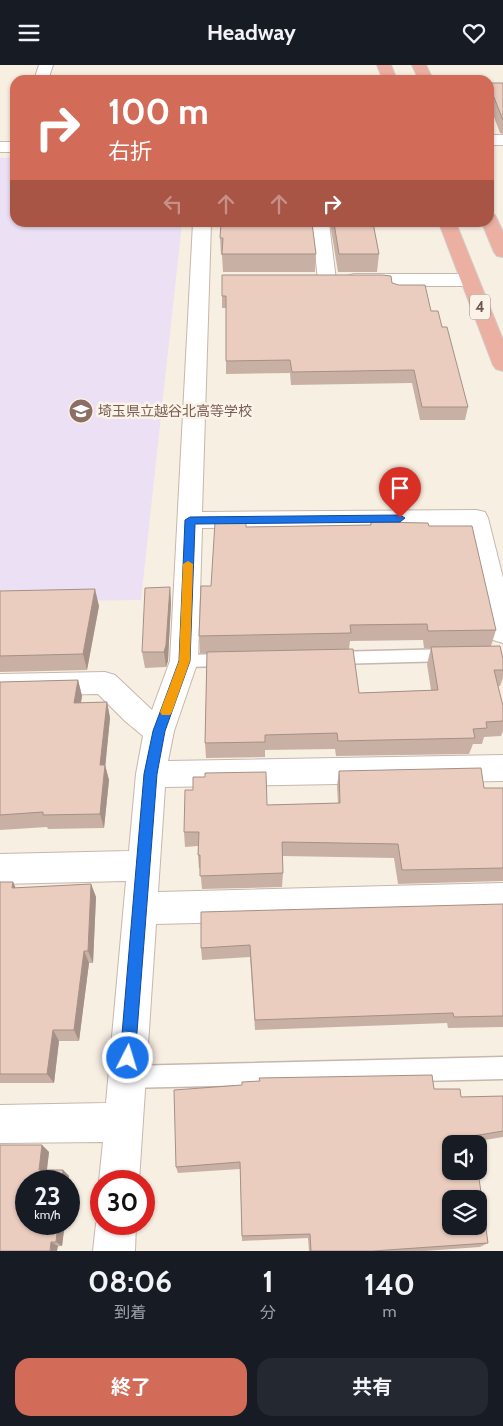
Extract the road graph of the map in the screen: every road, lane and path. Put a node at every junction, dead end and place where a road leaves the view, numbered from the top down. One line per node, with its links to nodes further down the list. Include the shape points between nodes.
1 (203, 227): 10 (street, via 210,280 197,310)
2 (320, 227): 8 (street)
3 (449, 227): 6 (highway, 4)
4 (492, 227): 5 (highway)
5 (503, 252)
6 (469, 279): 8 (street); 9 (highway, 4)
7 (308, 281): 8 (street)
8 (327, 281)
9 (503, 365)
10 (190, 520): 11 (street, via 476,517); 15 (street)
11 (503, 633)
12 (463, 655): 13 (lane)
13 (314, 658)
14 (244, 659): 15 (lane)
15 (184, 661): 17 (street)
16 (0, 685): 17 (street, via 104,683)
17 (159, 731): 19 (street)
18 (503, 768): 19 (street)
19 (151, 774): 20 (street)
20 (143, 866): 21 (street); 23 (street)
21 (0, 869)
22 (503, 899): 23 (street)
23 (140, 908): 25 (street)
24 (503, 1068): 25 (lane)
25 (126, 1077): 26 (street)
26 (123, 1121): 27 (street); 28 (street)
27 (0, 1124)
28 (120, 1170)
29 (115, 1235): 30 (street)
30 (114, 1251)

